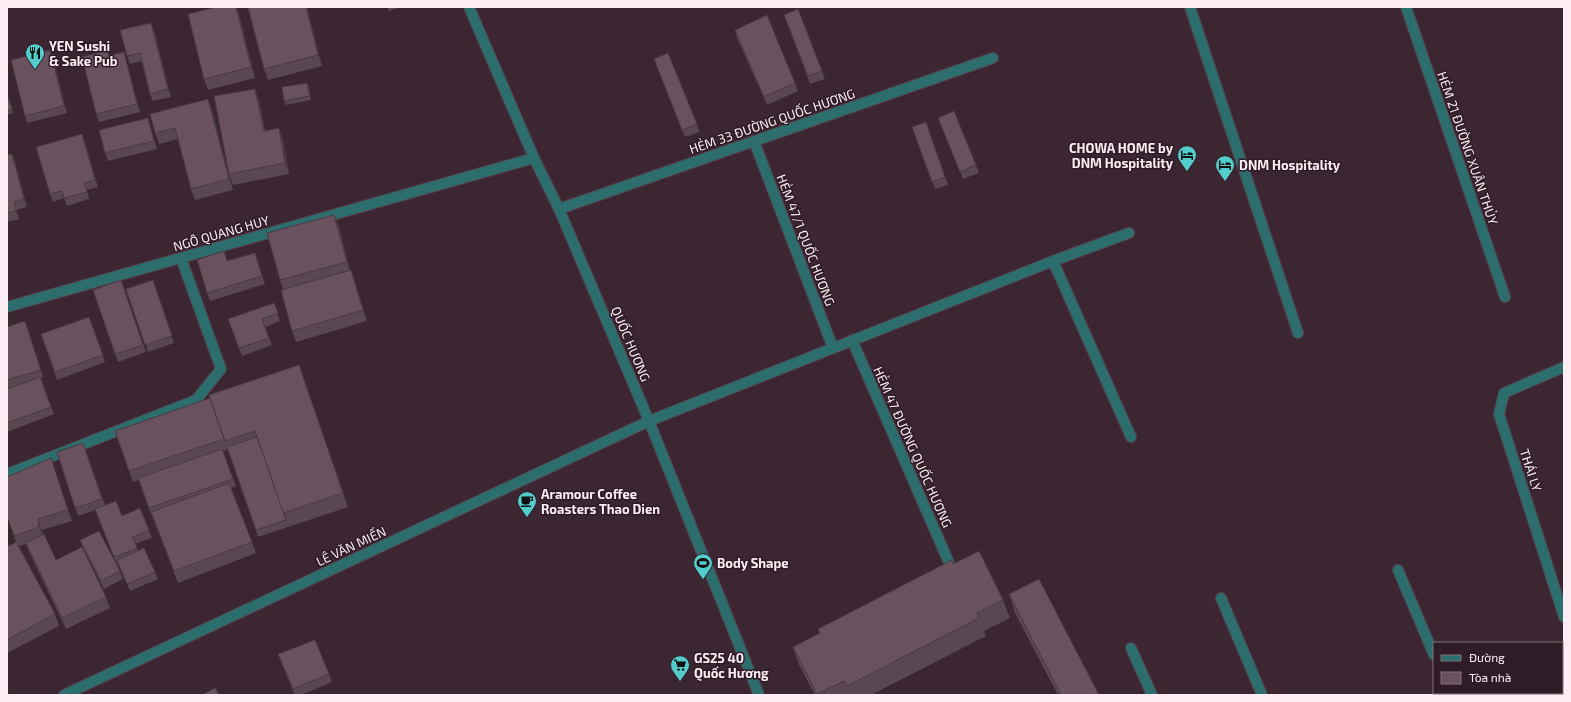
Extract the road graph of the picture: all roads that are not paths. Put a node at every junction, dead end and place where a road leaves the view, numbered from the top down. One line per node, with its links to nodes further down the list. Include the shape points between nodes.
1 (470, 7): 6 (street, QUỐC HƯƠNG)
2 (1190, 7): 13 (street)
3 (1406, 7): 11 (street, HẺM 21 ĐƯỜNG XUÂN THỦY)
4 (993, 58): 5 (street, HẺM 33 ĐƯỜNG QUỐC HƯƠNG)
5 (754, 141): 7 (street, HẺM 33 ĐƯỜNG QUỐC HƯƠNG); 15 (street, HẺM 47/1 QUỐC HƯƠNG)
6 (534, 158): 7 (street, QUỐC HƯƠNG); 9 (street, NGÔ QUANG HUY)
7 (559, 208): 17 (street, QUỐC HƯƠNG)
8 (1129, 234): 10 (street)
9 (181, 258): 12 (street, NGÔ QUANG HUY); 19 (street, via 221,369 196,400)
10 (1053, 262): 14 (street); 18 (street)
11 (1505, 297)
12 (7, 307)
13 (1298, 333)
14 (852, 340): 15 (street); 20 (street, HẺM 47 ĐƯỜNG QUỐC HƯƠNG)
15 (833, 348): 17 (street)
16 (1564, 367): 23 (street, THÁI LY, via 1504,393 1499,414)
17 (649, 420): 26 (street, LÊ VĂN MIẾN); 27 (street, QUỐC HƯƠNG)
18 (1131, 437)
19 (7, 474)
20 (950, 565)
21 (1398, 570): 25 (street)
22 (1221, 598): 29 (street)
23 (1564, 617)
24 (1131, 648): 28 (street)
25 (1433, 653)
26 (64, 695)
27 (759, 695)
28 (1152, 695)
29 (1262, 695)

